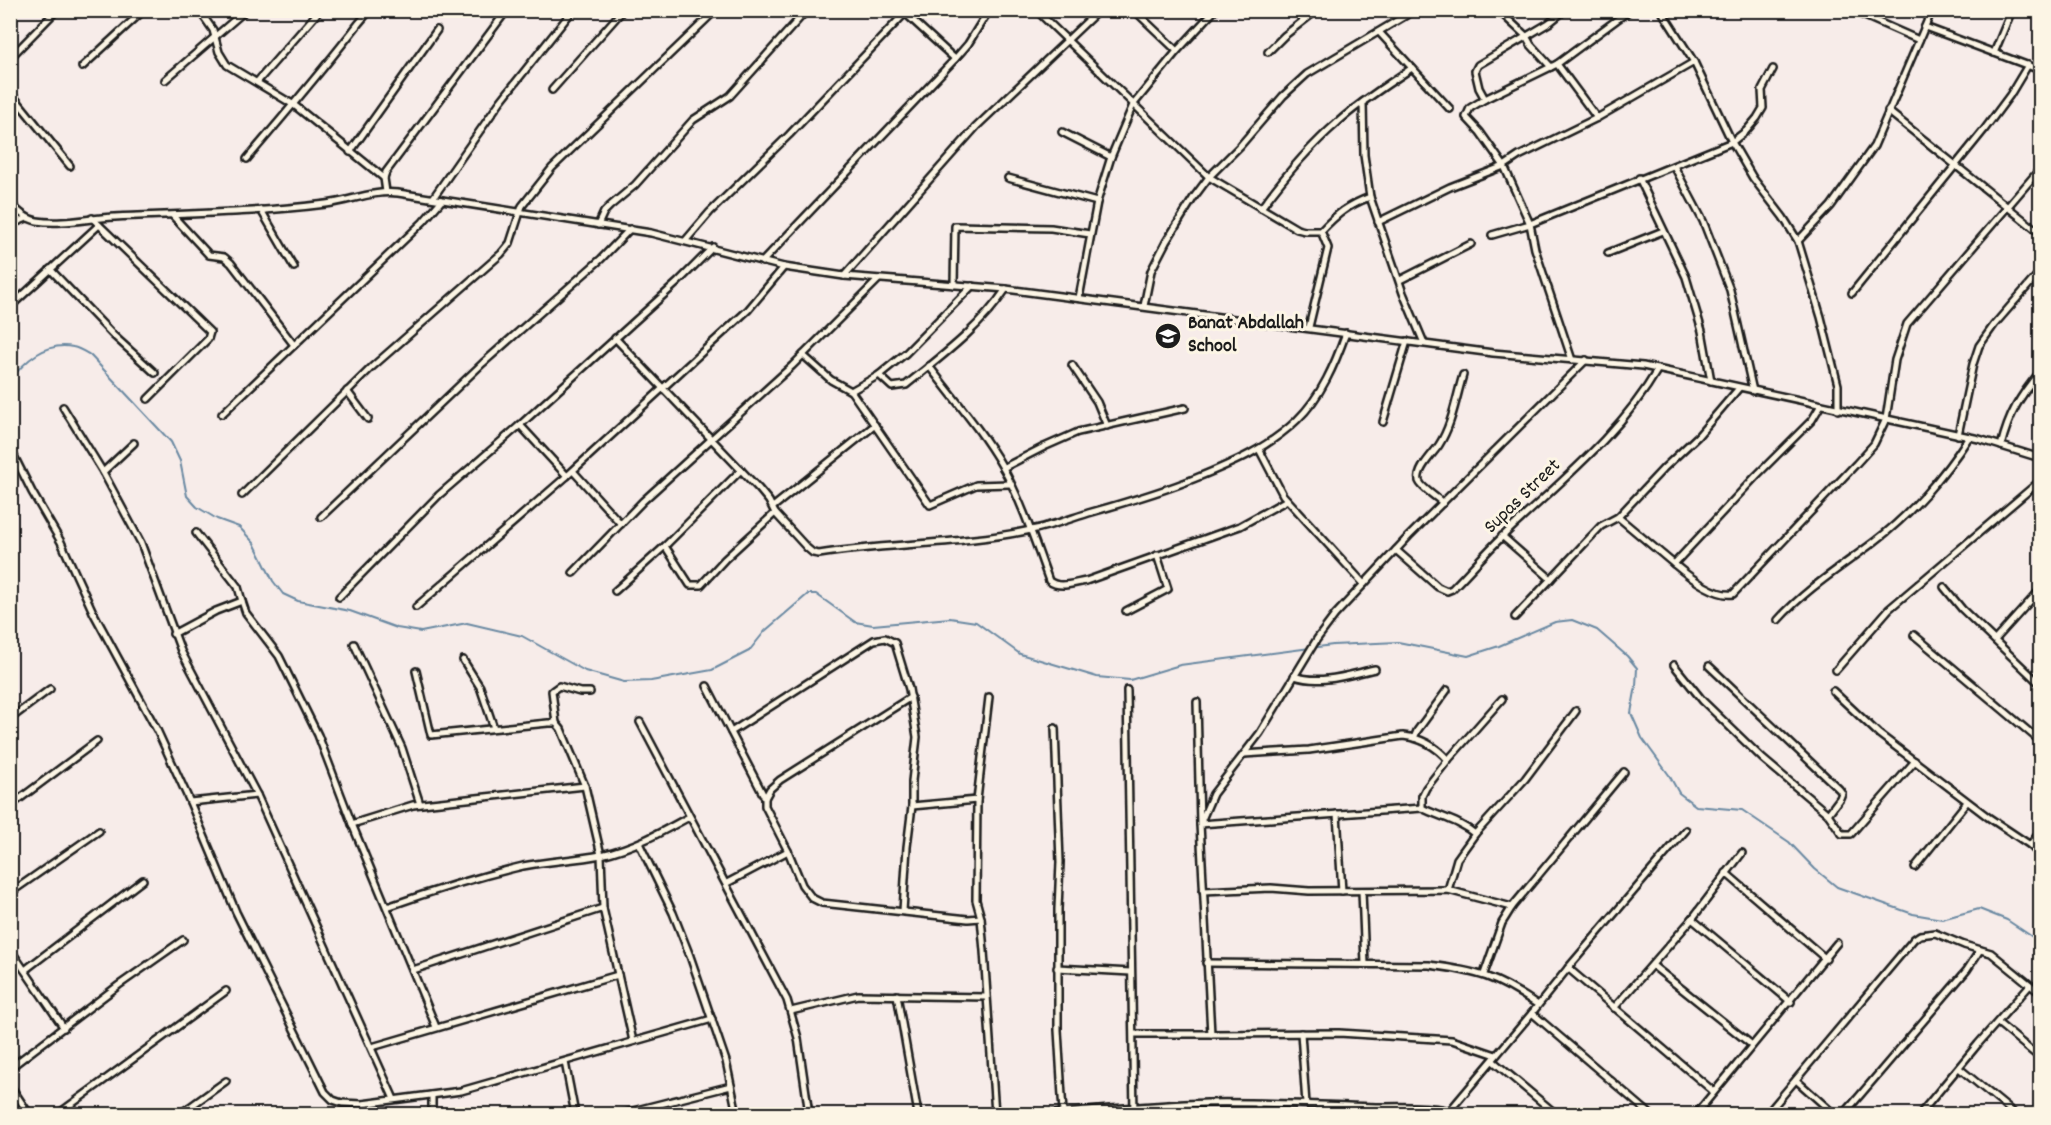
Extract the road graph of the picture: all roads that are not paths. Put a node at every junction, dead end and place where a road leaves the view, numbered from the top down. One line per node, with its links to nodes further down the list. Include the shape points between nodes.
1 (57, 10): 37 (street)
2 (144, 10): 42 (street)
3 (200, 10): 30 (street)
4 (246, 10): 30 (street)
5 (320, 10): 47 (street)
6 (370, 10): 52 (street)
7 (507, 10): 68 (street)
8 (573, 10): 73 (street, via 500,102)
9 (623, 10): 48 (street)
10 (716, 10): 80 (street, via 552,168)
11 (807, 10): 88 (street, via 729,96 693,120 635,185 604,212)
12 (989, 10): 38 (street)
13 (1036, 10): 32 (street)
14 (1098, 10): 32 (street)
15 (1134, 10): 34 (street)
16 (1215, 10): 34 (street)
17 (1317, 10): 35 (street)
18 (1415, 10): 29 (street)
19 (1498, 10): 31 (street)
20 (1565, 10): 31 (street)
21 (1630, 10): 41 (street)
22 (1661, 10): 39 (street)
23 (1932, 10): 27 (street)
24 (2012, 10): 36 (street)
25 (1852, 11): 33 (street)
26 (907, 12): 38 (street); 95 (street)
27 (1925, 27): 33 (street); 36 (street)
28 (437, 30): 59 (street)
29 (1379, 32): 43 (street); 67 (street, via 1295,84)
30 (215, 36): 46 (street); 47 (street, via 227,65)
31 (1526, 36): 41 (street); 50 (street, via 1478,65 1475,71)
32 (1066, 40): 53 (street); 105 (street, via 976,127)
33 (1918, 40): 55 (street)
34 (1178, 51): 53 (street)
35 (1268, 52)
36 (1994, 53): 40 (street)
37 (11, 57)
38 (956, 59): 100 (street)
39 (1694, 63): 56 (street); 58 (street)
40 (2028, 65): 45 (street); 62 (street, via 2010,95)
41 (1554, 66): 50 (street); 56 (street)
42 (82, 67)
43 (1412, 68): 51 (street); 54 (street)
44 (1773, 69): 58 (street, via 1762,90 1762,108 1757,118)
45 (2040, 70)
46 (165, 80)
47 (257, 82): 52 (street)
48 (552, 90)
49 (10, 92): 63 (street)
50 (1485, 99): 64 (street, via 1470,108 1466,117)
51 (1363, 102): 72 (street); 77 (street, via 1315,143)
52 (294, 105): 59 (street); 61 (street)
53 (1133, 105): 60 (street); 67 (street)
54 (1450, 109)
55 (1888, 111): 62 (street); 96 (street, via 1874,146 1854,176)
56 (1597, 118): 64 (street)
57 (1062, 132): 60 (street)
58 (1731, 142): 65 (street); 96 (street)
59 (350, 152): 68 (street)
60 (1111, 157): 75 (street)
61 (247, 159)
62 (1956, 164): 78 (street); 111 (street)
63 (70, 166)
64 (1503, 166): 84 (street); 85 (street)
65 (1674, 166): 70 (street); 136 (street, via 1703,221 1730,290)
66 (2040, 169): 78 (street)
67 (1209, 177): 77 (street); 113 (street, via 1156,261)
68 (384, 178): 71 (street)
69 (1008, 178): 75 (street)
70 (1639, 178): 85 (street); 91 (street)
71 (386, 192): 73 (street); 79 (street, via 328,204)
72 (1370, 197): 84 (street); 90 (street, via 1333,217)
73 (433, 198): 74 (street)
74 (442, 200): 80 (street); 120 (street)
75 (1097, 202): 93 (street)
76 (10, 203): 82 (street)
77 (1261, 207): 90 (street, via 1297,229)
78 (2008, 207): 92 (street); 144 (street, via 1907,324)
79 (261, 210): 81 (street); 101 (street)
80 (520, 213): 88 (street); 134 (street, via 510,243 501,254)
81 (174, 216): 83 (street); 120 (street, via 209,255 231,263)
82 (27, 218): 83 (street); 86 (street)
83 (92, 218): 87 (street)
84 (1378, 222): 107 (street)
85 (1530, 224): 94 (street); 122 (street)
86 (10, 225)
87 (99, 225): 103 (street); 137 (street, via 210,332 208,339)
88 (598, 225): 89 (street)
89 (630, 229): 95 (street); 168 (street)
90 (1321, 231): 115 (street, via 1328,248)
91 (1663, 231): 99 (street); 131 (street, via 1686,277)
92 (2040, 233)
93 (1090, 234): 108 (street, via 1051,228 955,226); 112 (street)
94 (1492, 235)
95 (686, 240): 98 (street)
96 (1798, 241): 141 (street, via 1838,385)
97 (1471, 244): 107 (street)
98 (713, 247): 100 (street); 117 (street)
99 (1608, 254)
100 (762, 262): 102 (street)
101 (294, 267)
102 (784, 267): 105 (street); 132 (street, via 748,310)
103 (50, 269): 114 (street); 128 (street)
104 (2040, 272): 149 (street, via 1979,346)
105 (844, 276): 106 (street)
106 (879, 279): 108 (street); 121 (street)
107 (1400, 280): 119 (street)
108 (954, 285): 109 (street)
109 (972, 286): 110 (street); 129 (street)
110 (1006, 289): 112 (street); 125 (street, via 989,313)
111 (1852, 293)
112 (1079, 298): 113 (street)
113 (1144, 306): 115 (street)
114 (10, 307)
115 (1309, 327): 116 (street)
116 (1347, 333): 118 (street); 155 (street, via 1314,400 1276,439)
117 (615, 338): 132 (street); 146 (street)
118 (1407, 341): 119 (street); 145 (street)
119 (1424, 343): 122 (street)
120 (294, 345): 142 (street)
121 (803, 355): 135 (street, via 831,380); 151 (street)
122 (1572, 360): 123 (street)
123 (1586, 360): 126 (street); 166 (street)
124 (1072, 365): 148 (street, via 1097,402)
125 (929, 366): 129 (street, via 897,388 887,385); 157 (street)
126 (1658, 369): 131 (street); 173 (street, Supas Street, via 1637,401 1590,453)
127 (2040, 372): 153 (street, via 2019,398)
128 (155, 373)
129 (879, 375): 135 (street)
130 (1463, 375): 166 (street, via 1440,443 1419,473 1421,484)
131 (1711, 381): 133 (street)
132 (663, 388): 151 (street); 159 (street)
133 (1739, 388): 136 (street); 169 (street)
134 (346, 391): 143 (street); 164 (street)
135 (851, 391): 147 (street)
136 (1753, 391): 138 (street)
137 (148, 399)
138 (1821, 405): 141 (street); 177 (street, via 1812,420)
139 (63, 407): 160 (street)
140 (1185, 408): 148 (street)
141 (1838, 410): 144 (street)
142 (222, 414)
143 (368, 418)
144 (1886, 419): 149 (street); 177 (street, via 1874,444 1733,594 1693,580)
145 (1383, 422)
146 (520, 425): 161 (street); 184 (street, via 422,511)
147 (875, 425): 163 (street, via 930,505 976,485); 167 (street)
148 (1107, 426): 157 (street, via 1078,432)
149 (1958, 435): 150 (street)
150 (1969, 437): 153 (street); 189 (street, via 1898,522 1845,561)
151 (710, 439): 158 (street); 170 (street)
152 (134, 443): 160 (street)
153 (2001, 446): 156 (street)
154 (10, 448): 230 (street, via 157,730)
155 (1259, 449): 165 (street); 171 (street, via 1167,490)
156 (2040, 458)
157 (1003, 468): 163 (street)
158 (741, 470): 167 (street); 174 (street)
159 (573, 471): 161 (street); 170 (street)
160 (102, 472): 190 (street, via 141,543)
161 (567, 476): 186 (street)
162 (2040, 482): 198 (street, via 1889,609)
163 (1010, 484): 171 (street)
164 (242, 495)
165 (1287, 500): 176 (street, via 1240,526); 180 (street)
166 (1443, 502): 175 (street)
167 (774, 510): 171 (street, via 807,548 819,554); 174 (street, via 700,585 690,585)
168 (321, 517)
169 (1618, 517): 177 (street); 179 (street, via 1601,526)
170 (621, 524): 178 (street)
171 (1031, 530): 176 (street, via 1049,581 1058,586 1086,581)
172 (196, 533): 185 (street, via 238,587)
173 (1502, 537): 175 (street, Supas Street, via 1447,591); 179 (street)
174 (665, 546): 183 (street)
175 (1396, 550): 180 (street)
176 (1157, 555): 187 (street, via 1168,589)
177 (1674, 564)
178 (573, 573)
179 (1551, 579): 188 (street)
180 (1365, 584): 200 (street, via 1317,639)
181 (1944, 587): 192 (street)
182 (2040, 590): 192 (street)
183 (615, 591)
184 (339, 597)
185 (242, 601): 190 (street); 239 (street, via 296,689)
186 (416, 607)
187 (1126, 610)
188 (1515, 617)
189 (1778, 620)
190 (173, 634): 227 (street)
191 (1914, 635): 221 (street)
192 (1995, 640): 201 (street)
193 (354, 644): 232 (street, via 402,748)
194 (463, 660): 216 (street, via 480,687)
195 (1674, 665): 237 (street, via 1703,701)
196 (1710, 666): 237 (street, via 1839,789 1840,798)
197 (1375, 669): 200 (street, via 1320,681)
198 (1836, 670)
199 (416, 671): 216 (street, via 431,735)
200 (1294, 676): 222 (street)
201 (2040, 684)
202 (707, 686): 218 (street)
203 (50, 689): 213 (street)
204 (1127, 690): 278 (street)
205 (1448, 690): 219 (street)
206 (1833, 691): 224 (street)
207 (590, 692): 215 (street, via 554,688)
208 (911, 697): 218 (street, via 895,643 885,638 874,640); 228 (street, via 780,780); 234 (street, via 917,737)
209 (989, 697): 229 (street)
210 (1502, 699): 223 (street)
211 (1197, 702): 240 (street)
212 (1576, 711): 244 (street, via 1525,779)
213 (10, 719)
214 (640, 722): 238 (street)
215 (556, 723): 216 (street); 226 (street)
216 (494, 728)
217 (1055, 728): 274 (street, via 1060,862)
218 (731, 732): 228 (street)
219 (1414, 738): 222 (street, via 1392,737 1309,750); 223 (street, via 1439,749)
220 (97, 741): 233 (street)
221 (2040, 741)
222 (1244, 754): 240 (street, via 1213,794)
223 (1448, 760): 235 (street, via 1422,796)
224 (1915, 761): 231 (street); 237 (street, via 1851,834 1842,834)
225 (1624, 772): 261 (street)
226 (585, 786): 232 (street); 249 (street)
227 (257, 795): 230 (street); 300 (street)
228 (765, 798): 247 (street, via 765,806)
229 (977, 800): 234 (street); 264 (street, via 976,900)
230 (190, 802): 312 (street, via 236,912 325,1092 342,1103)
231 (1967, 802): 246 (street); 251 (street)
232 (420, 804): 239 (street)
233 (10, 806)
234 (912, 806): 263 (street)
235 (1422, 808): 236 (street); 244 (street, via 1464,824)
236 (1337, 814): 240 (street); 257 (street)
237 (1827, 814)
238 (689, 817): 245 (street); 254 (street)
239 (352, 824): 260 (street)
240 (1200, 824): 256 (street)
241 (1686, 830): 275 (street)
242 (99, 831): 259 (street)
243 (2040, 832): 246 (street)
244 (1475, 834): 255 (street, via 1457,859)
245 (639, 843): 249 (street); 291 (street, via 673,913)
246 (2030, 845): 250 (street)
247 (788, 851): 254 (street); 263 (street, via 802,885 822,903)
248 (1742, 853): 252 (street)
249 (601, 855): 260 (street, via 502,871); 262 (street)
250 (2040, 855)
251 (1915, 867)
252 (1726, 873): 265 (street); 270 (street)
253 (143, 880): 276 (street)
254 (727, 884): 289 (street)
255 (1448, 890): 258 (street); 261 (street)
256 (1203, 891): 257 (street); 271 (street)
257 (1342, 891): 258 (street)
258 (1362, 891): 272 (street)
259 (10, 893)
260 (387, 907): 277 (street)
261 (1512, 907): 279 (street, via 1502,923)
262 (603, 908): 277 (street); 280 (street)
263 (903, 911): 264 (street)
264 (981, 918): 285 (street)
265 (1692, 919): 273 (street); 286 (street)
266 (183, 940): 294 (street)
267 (1838, 943): 270 (street)
268 (10, 949): 276 (street)
269 (1980, 950): 281 (street, via 1991,953); 306 (street, via 1935,933 1914,939); 337 (street)
270 (1826, 959): 286 (street)
271 (1206, 963): 272 (street); 297 (street)
272 (1365, 964): 279 (street, via 1429,965)
273 (1652, 964): 288 (street); 299 (street)
274 (1058, 968): 278 (street); 317 (street)
275 (1568, 968): 287 (street); 288 (street)
276 (25, 970): 294 (street)
277 (413, 970): 293 (street)
278 (1131, 972): 296 (street)
279 (1484, 974): 287 (street)
280 (618, 975): 293 (street); 298 (street)
281 (2030, 985): 283 (street); 292 (street)
282 (226, 991): 319 (street)
283 (2040, 993)
284 (897, 995): 285 (street); 289 (street, via 850,996); 326 (street)
285 (986, 997): 327 (street)
286 (1791, 1002): 299 (street)
287 (1538, 1005): 290 (street)
288 (1614, 1008): 310 (street)
289 (791, 1011): 325 (street)
290 (1532, 1013): 301 (street); 333 (street)
291 (712, 1019): 298 (street); 309 (street)
292 (1998, 1023): 302 (street); 305 (street)
293 (436, 1027): 300 (street)
294 (64, 1028): 304 (street)
295 (1301, 1033): 297 (street); 301 (street, via 1452,1040 1474,1046); 314 (street)
296 (1134, 1034): 297 (street); 315 (street)
297 (1211, 1034)
298 (633, 1041): 303 (street)
299 (1752, 1046): 310 (street)
300 (372, 1047): 312 (street)
301 (1494, 1058): 316 (street); 332 (street)
302 (2040, 1058)
303 (565, 1062): 311 (street, via 461,1091); 322 (street)
304 (10, 1068)
305 (1959, 1068): 338 (street); 339 (street)
306 (1796, 1080): 335 (street); 336 (street)
307 (226, 1081): 320 (street)
308 (10, 1085): 318 (street)
309 (731, 1086): 323 (street); 324 (street)
310 (1713, 1091): 334 (street)
311 (432, 1095): 312 (street); 321 (street)
312 (394, 1099)
313 (1258, 1104): 314 (street); 315 (street); 330 (street)
314 (1306, 1104): 316 (street)
315 (1134, 1106): 317 (street); 329 (street)
316 (1449, 1112): 331 (street)
317 (1063, 1113): 328 (street)
318 (29, 1114)
319 (58, 1114)
320 (180, 1114)
321 (432, 1114)
322 (575, 1114)
323 (621, 1114)
324 (737, 1114)
325 (809, 1114)
326 (918, 1114)
327 (995, 1114)
328 (1048, 1114)
329 (1134, 1114)
330 (1258, 1114)
331 (1456, 1114)
332 (1556, 1114)
333 (1650, 1114)
334 (1696, 1114)
335 (1767, 1114)
336 (1834, 1114)
337 (1844, 1114)
338 (1922, 1114)
339 (2015, 1114)

